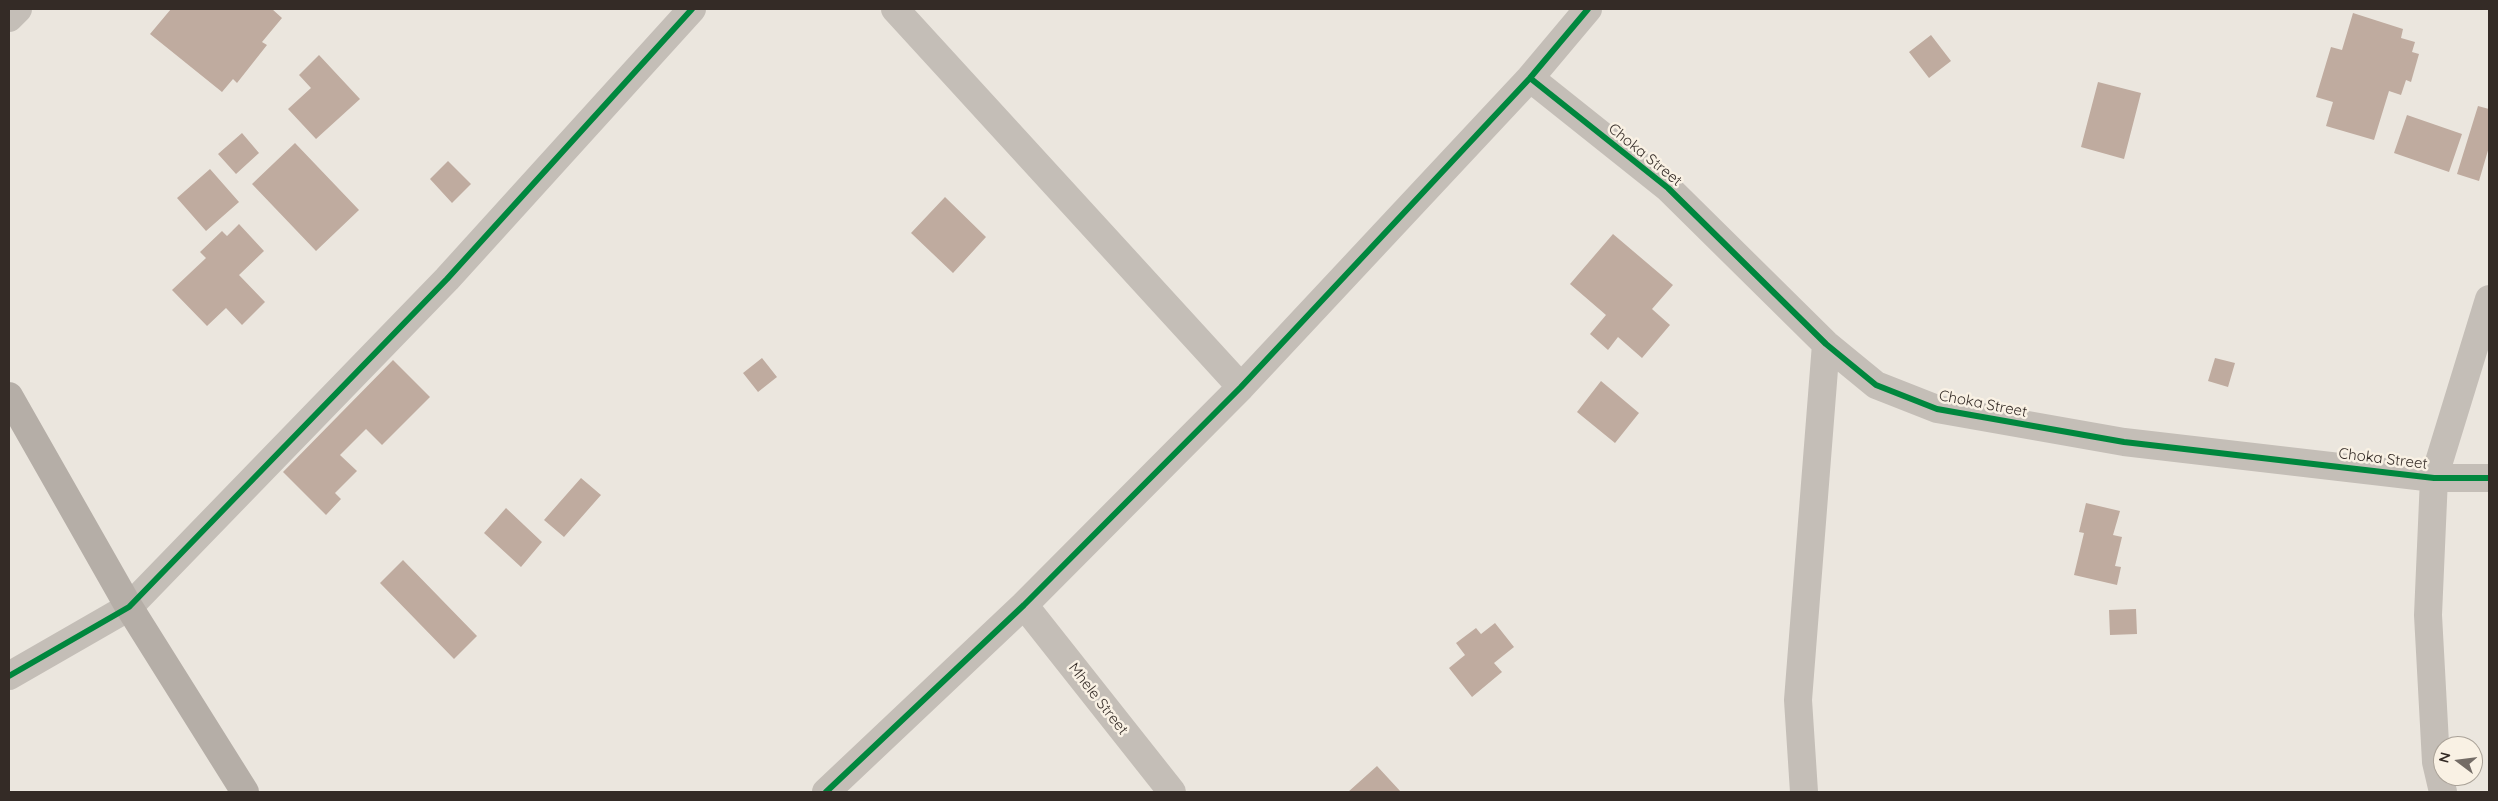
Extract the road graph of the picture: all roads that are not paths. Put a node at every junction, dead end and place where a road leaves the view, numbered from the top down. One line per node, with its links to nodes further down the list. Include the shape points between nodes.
1 (18, 9): 5 (street)
2 (692, 9): 14 (street, via 447,279)
3 (895, 9): 9 (street)
4 (1588, 9): 6 (street)
5 (9, 18)
6 (1530, 78): 8 (street, Choka Street, via 1668,188); 9 (street)
7 (2489, 299): 11 (street)
8 (1826, 344): 11 (street, Choka Street, via 1876,385 1937,409 2124,442); 19 (street, via 1798,700)
9 (1241, 387): 13 (street)
10 (9, 396): 14 (street)
11 (2434, 478): 12 (street, Choka Street); 20 (street, via 2428,615 2436,762)
12 (2489, 478)
13 (1024, 605): 17 (street); 18 (street, Mhele Street)
14 (129, 607): 15 (street); 16 (street)
15 (9, 676)
16 (245, 792)
17 (826, 792)
18 (1172, 792)
19 (1804, 792)
20 (2443, 792)

